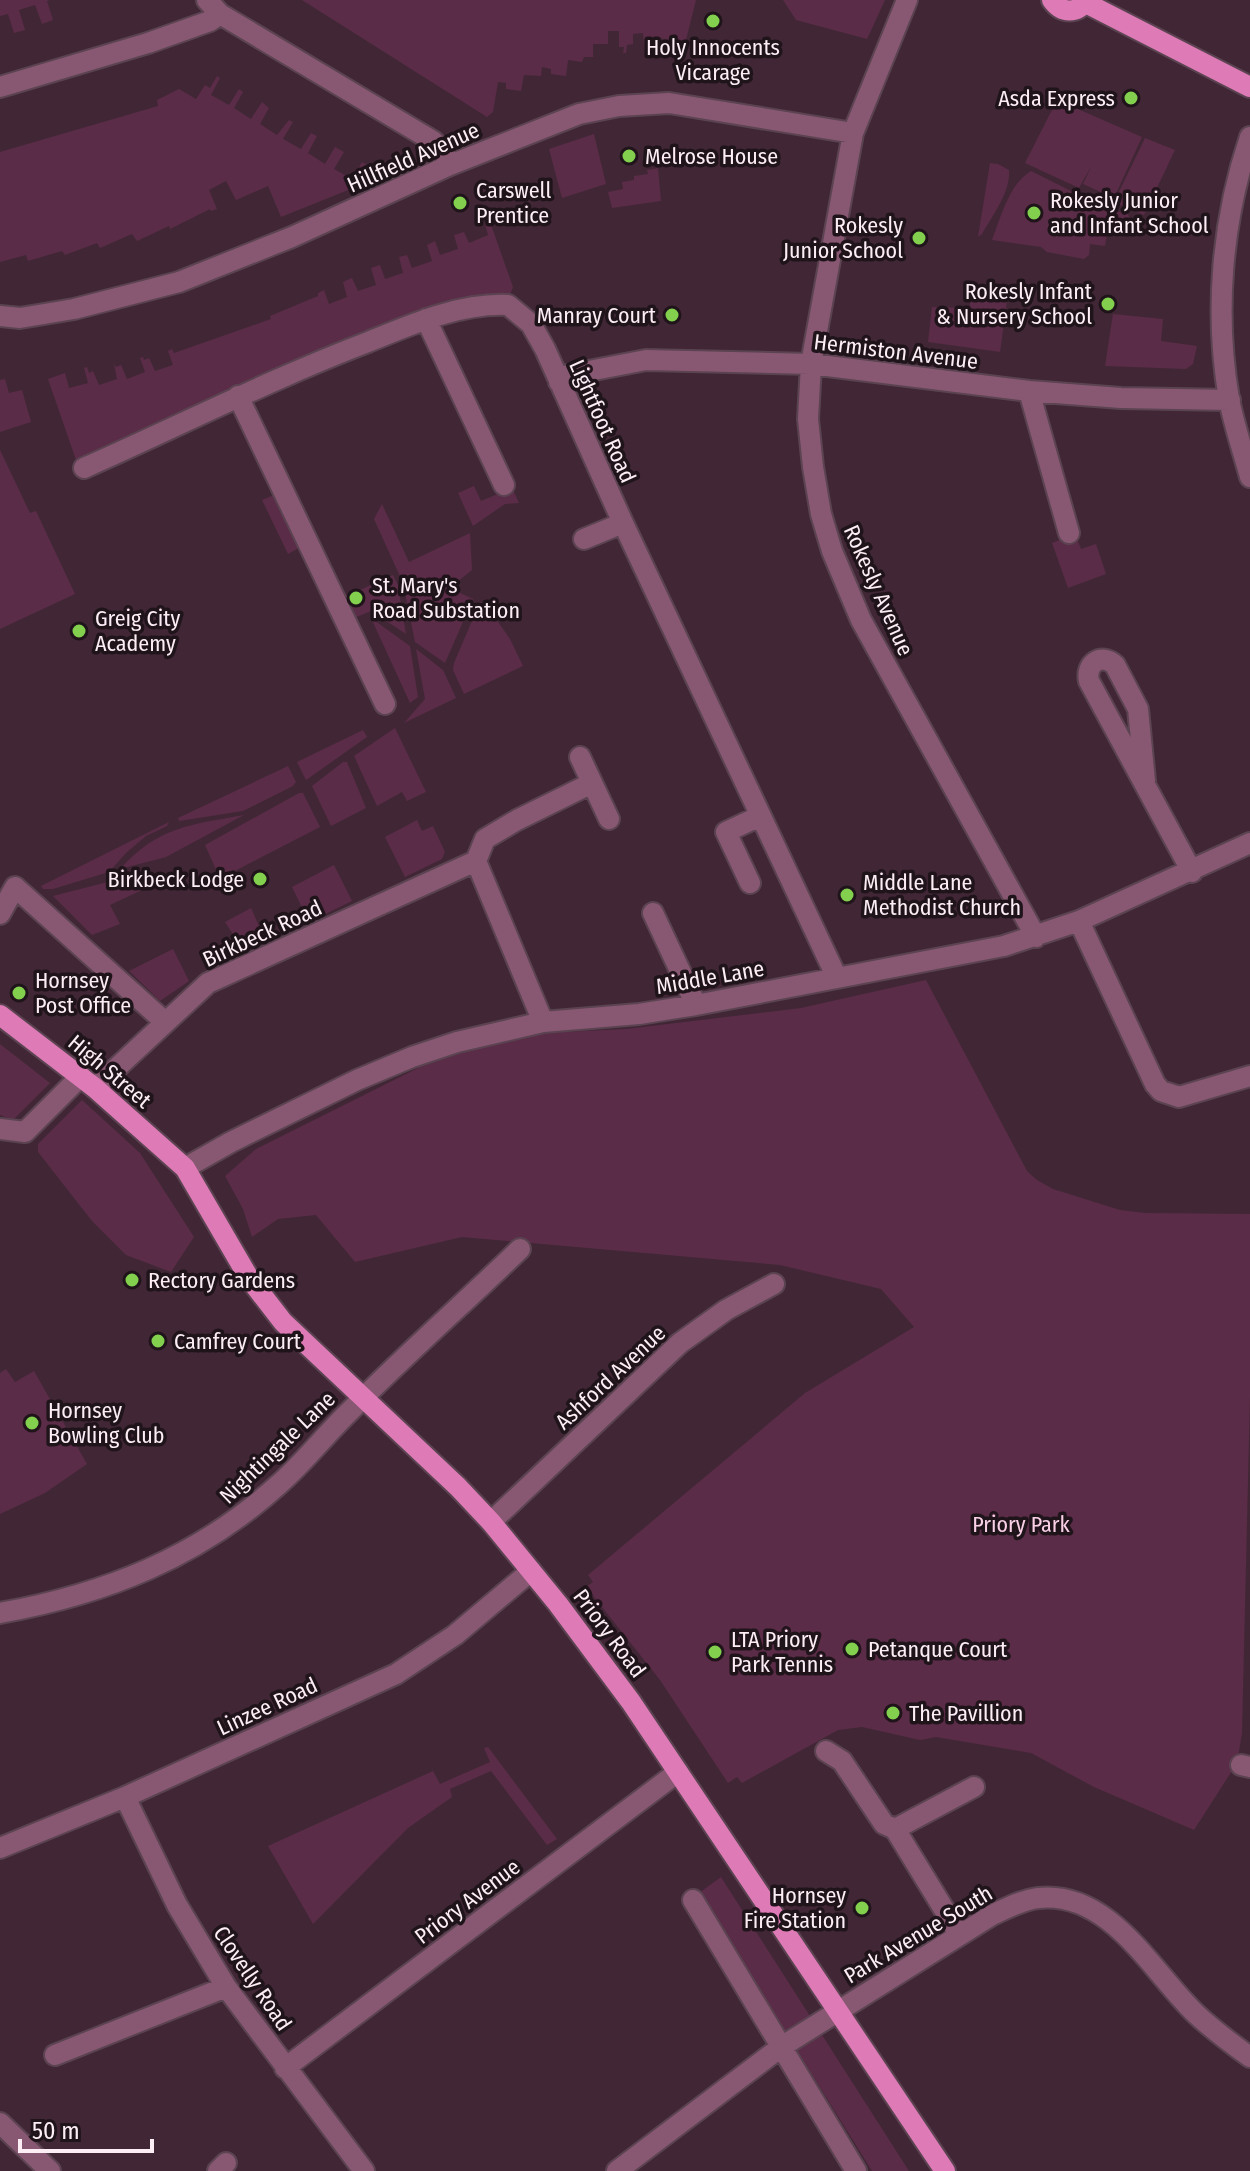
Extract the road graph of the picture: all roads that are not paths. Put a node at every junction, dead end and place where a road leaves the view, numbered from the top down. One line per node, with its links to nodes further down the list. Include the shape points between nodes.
1 (907, 0): 7 (street, Rokesly Avenue)
2 (1052, 0): 3 (main road, via 1069,11)
3 (1086, 2): 6 (main road)
4 (213, 7): 5 (street, via 210,21); 9 (street, via 433,141)
5 (0, 87)
6 (1250, 87)
7 (853, 133): 9 (street, Hillfield Avenue, via 644,103 579,114); 12 (street, Rokesly Avenue)
8 (1250, 137): 16 (street, via 1230,209 1221,294)
9 (450, 165): 10 (street, Hillfield Avenue, via 179,282 74,309)
10 (0, 316)
11 (426, 319): 13 (street, Lightfoot Road, via 508,305 531,324); 15 (street, Lightfoot Road); 19 (street)
12 (811, 364): 13 (street, Hermiston Avenue, via 646,360 568,375); 14 (street, Hermiston Avenue); 36 (street, Rokesly Avenue, via 808,419 813,467 832,551 861,620)
13 (559, 382): 20 (street, Lightfoot Road)
14 (1029, 391): 16 (street, Hermiston Avenue); 21 (street)
15 (238, 396): 17 (street, Lightfoot Road); 23 (street)
16 (1230, 400): 18 (street)
17 (84, 468)
18 (1250, 477)
19 (504, 485)
20 (623, 523): 22 (street); 27 (street, Lightfoot Road)
21 (1069, 533)
22 (584, 539)
23 (385, 704)
24 (580, 757): 26 (street)
25 (1145, 781): 25 (street, via 1089,681 1090,665 1101,659 1115,665 1138,709); 31 (street)
26 (592, 783): 28 (street); 30 (street, via 485,839)
27 (760, 816): 32 (street, via 726,832); 37 (street, Lightfoot Road)
28 (609, 819)
29 (1250, 843): 31 (street, Middle Lane)
30 (476, 861): 40 (street, Birkbeck Road, via 208,983); 41 (street)
31 (1192, 872): 35 (street, Middle Lane)
32 (750, 883)
33 (653, 913): 38 (street)
34 (0, 914): 40 (street, via 15,887)
35 (1079, 921): 36 (street, Middle Lane); 42 (street, via 1161,1091 1179,1097)
36 (1036, 937): 37 (street, Middle Lane)
37 (837, 978): 38 (street, Middle Lane)
38 (696, 1005): 41 (street, Middle Lane)
39 (0, 1015): 43 (main road, High Street)
40 (165, 1022): 43 (street, Birkbeck Road)
41 (543, 1022): 45 (street, Middle Lane, via 412,1057 302,1106)
42 (1250, 1076)
43 (88, 1082): 44 (street, via 25,1132); 45 (main road, High Street)
44 (0, 1129)
45 (185, 1168): 48 (main road, Priory Road, via 249,1278 283,1322)
46 (520, 1249): 48 (street, Nightingale Lane)
47 (774, 1284): 49 (street, Ashford Avenue, via 680,1343)
48 (364, 1398): 49 (main road, Priory Road); 51 (street, Nightingale Lane, via 279,1485 231,1524 152,1569 104,1589)
49 (491, 1522): 50 (main road, Priory Road)
50 (531, 1571): 53 (main road, Priory Road, via 612,1674); 55 (street, Linzee Road, via 455,1635 396,1674)
51 (0, 1613)
52 (826, 1751): 56 (street, via 842,1761 884,1824)
53 (678, 1772): 61 (main road, Priory Road); 65 (street, Priory Avenue)
54 (974, 1787): 56 (street)
55 (125, 1797): 57 (street, Linzee Road); 60 (street, Clovelly Road, via 177,1905)
56 (895, 1829): 59 (street)
57 (0, 1848)
58 (693, 1900): 62 (street)
59 (959, 1934): 61 (street, Park Avenue South); 64 (street, Park Avenue South, via 1018,1903 1039,1898 1088,1906 1105,1916 1196,2014)
60 (226, 1987): 63 (street); 65 (street, Clovelly Road)
61 (838, 2010): 62 (street, Park Avenue South); 71 (main road, Priory Road)
62 (781, 2047): 69 (street, Park Avenue South); 70 (street)
63 (55, 2055)
64 (1250, 2057)
65 (285, 2068): 68 (street, Clovelly Road)
66 (0, 2123): 67 (street)
67 (50, 2171)
68 (364, 2171)
69 (617, 2171)
70 (856, 2171)
71 (945, 2171)

